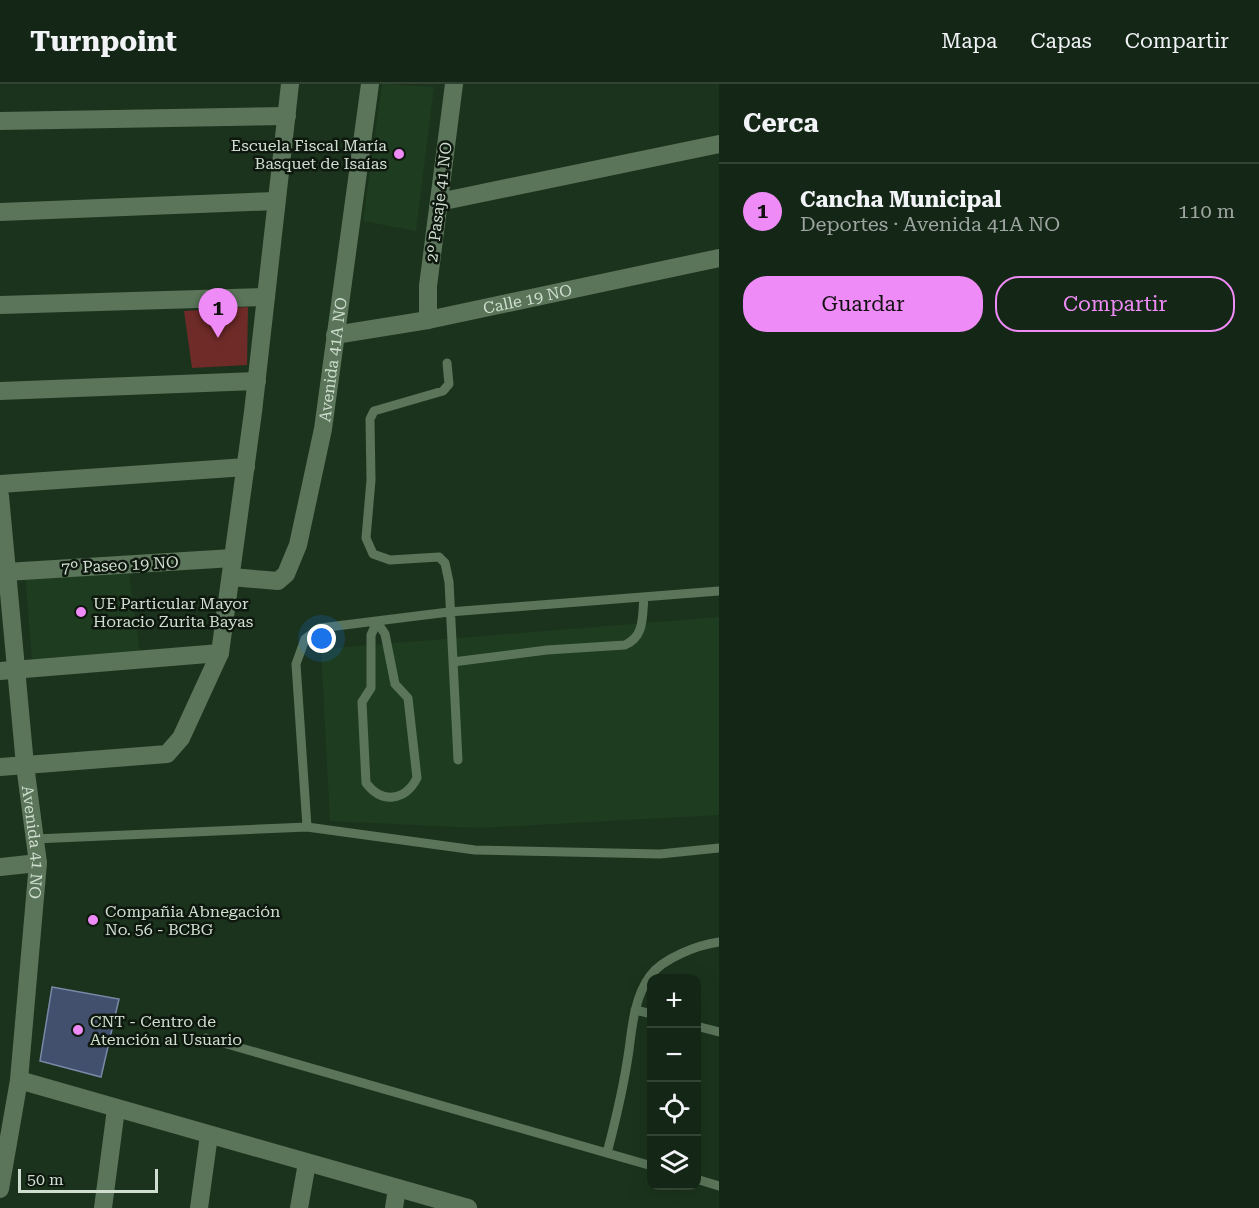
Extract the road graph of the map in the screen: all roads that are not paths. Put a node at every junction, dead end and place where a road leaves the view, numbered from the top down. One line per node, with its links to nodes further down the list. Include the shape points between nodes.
1 (290, 84): 4 (street)
2 (370, 84): 14 (street, Avenida 41A NO)
3 (454, 84): 8 (street, 2º Pasaje 41 NO)
4 (286, 116): 5 (street); 7 (street)
5 (0, 122)
6 (719, 144): 8 (street)
7 (276, 201): 9 (street); 11 (street)
8 (439, 202): 13 (street, 2º Pasaje 41 NO, via 428,286)
9 (0, 212)
10 (719, 258): 13 (street, Calle 19 NO)
11 (266, 297): 12 (street); 16 (street)
12 (0, 305)
13 (428, 320): 14 (street, Calle 19 NO)
14 (335, 335): 24 (street, Avenida 41A NO, via 323,429 298,544 286,574 278,580)
15 (447, 363): 27 (lane, via 448,384 443,391 374,411 370,419 366,538 373,554 390,560 439,557 445,563 449,582)
16 (257, 381): 17 (street); 18 (street)
17 (0, 391)
18 (246, 467): 19 (street); 22 (street)
19 (0, 484)
20 (0, 499): 21 (street, Avenida 41 NO)
21 (2, 552): 23 (street, Avenida 41 NO)
22 (233, 558): 23 (street, 7º Paseo 19 NO); 24 (street)
23 (6, 572): 31 (street, Avenida 41 NO)
24 (231, 577): 29 (street)
25 (719, 591): 26 (lane)
26 (644, 597): 27 (lane); 30 (lane, via 640,632 634,641 624,645)
27 (449, 612): 28 (lane); 30 (lane)
28 (377, 622): 28 (lane, via 370,635 370,688 362,702 366,783 382,797 393,798 404,795 417,778 408,698 395,684 386,634); 35 (lane, via 320,628 305,639 296,664)
29 (220, 653): 31 (street); 33 (street, via 181,738 167,754)
30 (453, 662): 32 (lane)
31 (9, 670): 33 (street, Avenida 41 NO)
32 (458, 760)
33 (25, 765): 34 (street); 36 (street, Avenida 41 NO)
34 (0, 767)
35 (308, 827): 36 (lane); 37 (lane, via 475,850 660,854)
36 (35, 839): 38 (street, Avenida 41 NO)
37 (719, 848)
38 (38, 863): 39 (street); 46 (street, Avenida 41 NO)
39 (0, 867)
40 (719, 942): 41 (lane, via 668,961 650,975)
41 (635, 1010): 42 (lane); 50 (lane, via 620,1103)
42 (647, 1013)
43 (701, 1027): 44 (lane)
44 (719, 1032)
45 (206, 1038): 50 (lane)
46 (19, 1080): 47 (street, Avenida 41 NO); 48 (street)
47 (7, 1104): 56 (street, Avenida 41 NO)
48 (116, 1109): 49 (street); 57 (street)
49 (209, 1135): 51 (street); 58 (street)
50 (607, 1153): 52 (lane)
51 (307, 1163): 55 (street); 59 (street)
52 (647, 1165)
53 (701, 1181): 54 (lane)
54 (719, 1186)
55 (397, 1188): 60 (street); 61 (street)
56 (0, 1189)
57 (103, 1208)
58 (199, 1208)
59 (299, 1208)
60 (394, 1208)
61 (468, 1208)

